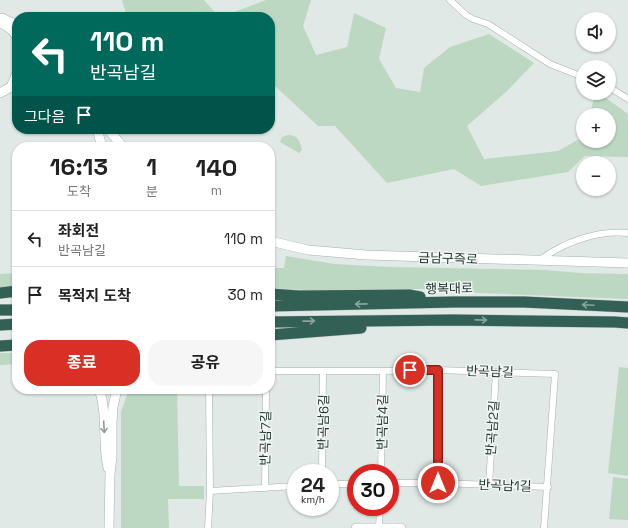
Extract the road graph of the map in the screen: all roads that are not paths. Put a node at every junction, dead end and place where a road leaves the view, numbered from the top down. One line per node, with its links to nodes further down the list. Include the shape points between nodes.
1 (450, 0): 6 (street, via 470,17 488,24 550,64)
2 (0, 16): 4 (main road)
3 (0, 22): 5 (main road)
4 (12, 22)
5 (12, 30)
6 (576, 74)
7 (12, 88): 9 (main road)
8 (616, 91): 10 (street)
9 (0, 93)
10 (628, 99)
11 (112, 134): 12 (main road)
12 (119, 142)
13 (628, 233): 15 (street, via 584,238 552,251)
14 (275, 242): 15 (main road, 금남구즉로, via 308,250 366,255)
15 (539, 260): 16 (main road, 금남구즉로)
16 (628, 263)
17 (12, 291): 18 (highway)
18 (0, 293)
19 (275, 294): 20 (highway, via 409,296)
20 (454, 302): 21 (highway, 행복대로, one-way to 21); 22 (highway, 행복대로, one-way to 20, via 524,302)
21 (275, 306)
22 (628, 307)
23 (0, 310): 24 (highway)
24 (12, 310)
25 (454, 320): 26 (highway, one-way to 25); 27 (highway, one-way to 27); 30 (highway)
26 (275, 322)
27 (628, 323)
28 (12, 324): 29 (highway)
29 (0, 325)
30 (275, 335)
31 (12, 345): 32 (highway)
32 (0, 346)
33 (438, 370): 34 (street, 반곡남길); 37 (street, 반곡남길); 45 (street)
34 (383, 371): 36 (street, 반곡남길); 43 (street, 반곡남4길)
35 (275, 372): 36 (street, 반곡남길)
36 (323, 372): 42 (street, 반곡남6길)
37 (496, 372): 47 (street, 반곡남2길); 49 (street, 반곡남길, via 555,374)
38 (100, 394): 44 (main road, one-way to 44, via 105,456)
39 (116, 394): 44 (main road)
40 (209, 394): 51 (street)
41 (266, 394): 50 (street, 반곡남7길)
42 (322, 464)
43 (381, 464)
44 (110, 474): 54 (main road)
45 (438, 483): 46 (street, 반곡남1길); 47 (street, 반곡남1길)
46 (399, 484)
47 (489, 485): 49 (street, 반곡남1길)
48 (287, 487): 50 (street)
49 (548, 487): 58 (street, 반곡남길)
50 (265, 488): 51 (street)
51 (210, 491): 55 (street)
52 (380, 516): 53 (street)
53 (379, 527): 56 (main road); 57 (main road)
54 (109, 528)
55 (208, 528)
56 (356, 528)
57 (400, 528)
58 (544, 528)

